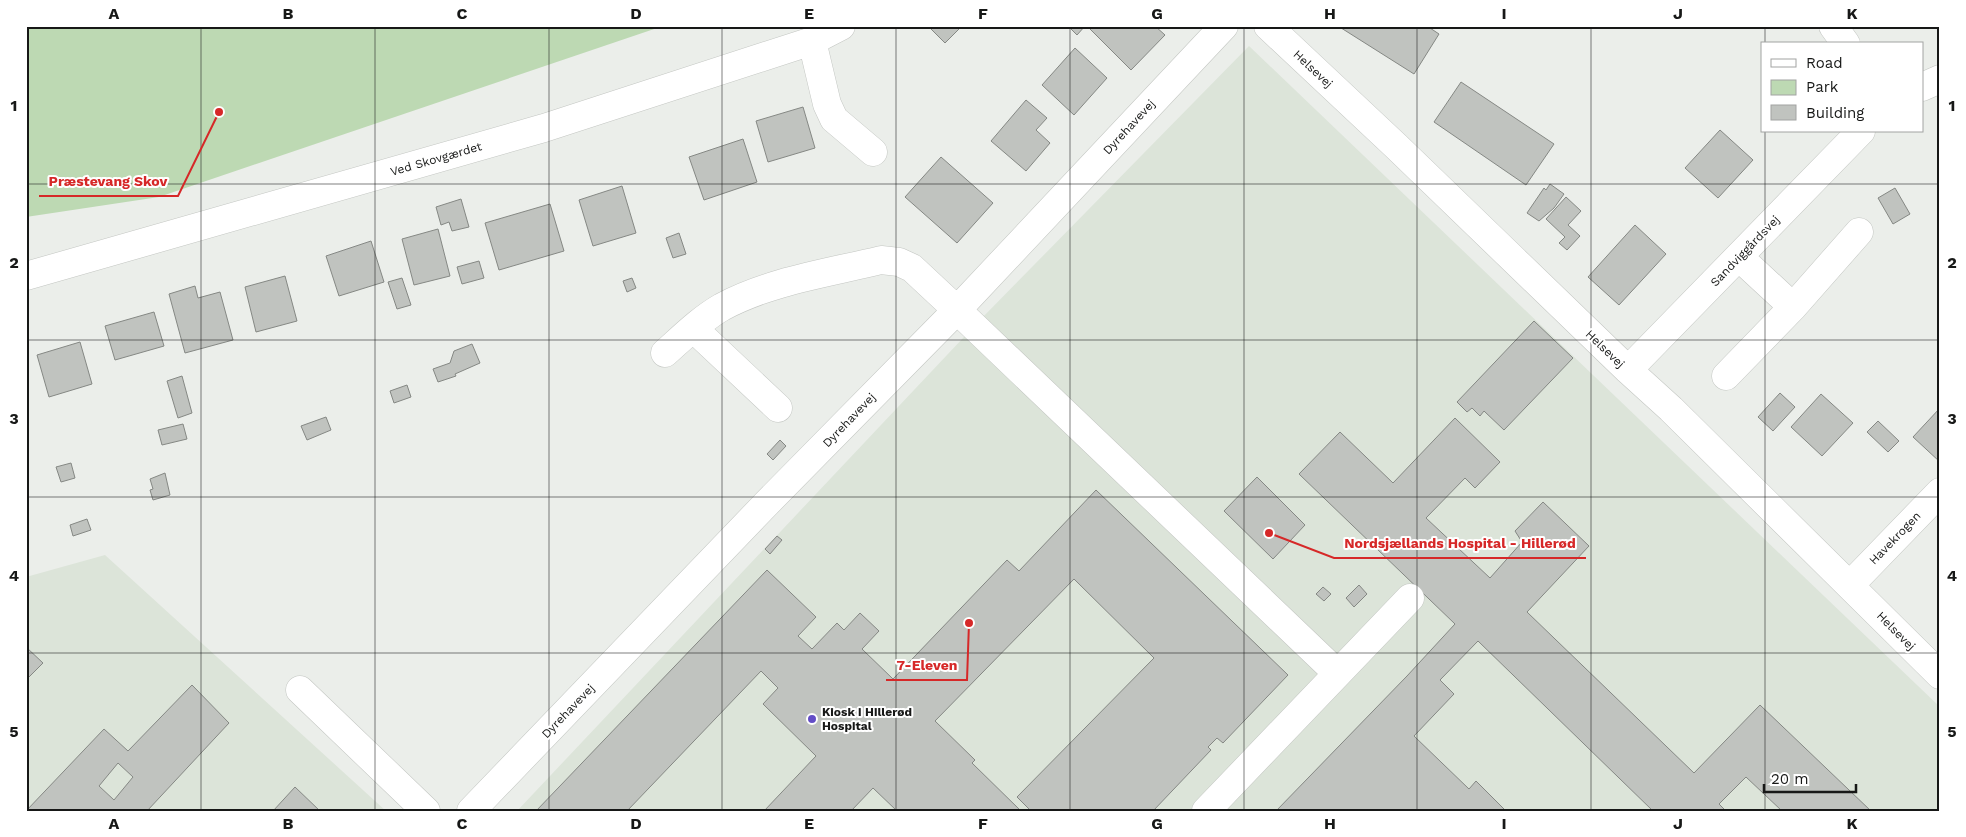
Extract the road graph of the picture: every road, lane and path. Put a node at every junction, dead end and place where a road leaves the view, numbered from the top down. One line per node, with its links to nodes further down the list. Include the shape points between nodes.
1 (841, 26): 5 (street, Ved Skovgærdet)
2 (1224, 26): 15 (street, Dyrehavevej)
3 (1268, 26): 18 (street, Helsevej)
4 (1833, 26): 6 (street)
5 (812, 41): 10 (street, via 827,104 834,119); 13 (street, Ved Skovgærdet, via 544,128)
6 (1845, 42)
7 (1940, 79): 8 (street)
8 (1924, 86)
9 (1860, 132): 12 (street, Sandviggårdsvej)
10 (873, 152)
11 (1860, 232): 14 (street)
12 (1739, 257): 14 (street); 18 (street, Sandviggårdsvej)
13 (26, 276)
14 (1793, 307): 19 (street)
15 (957, 310): 16 (street, via 912,268 899,262 881,260 771,286 722,307); 24 (street); 28 (street, Dyrehavevej)
16 (693, 328): 17 (street); 20 (street)
17 (665, 353)
18 (1628, 370): 22 (street, Helsevej)
19 (1726, 376)
20 (778, 408)
21 (1940, 492): 22 (street, Havekrogen)
22 (1850, 585): 25 (street, Helsevej)
23 (1410, 598): 24 (street)
24 (1337, 673): 29 (street)
25 (1940, 675)
26 (300, 690): 27 (street)
27 (426, 811)
28 (471, 811)
29 (1206, 811)

